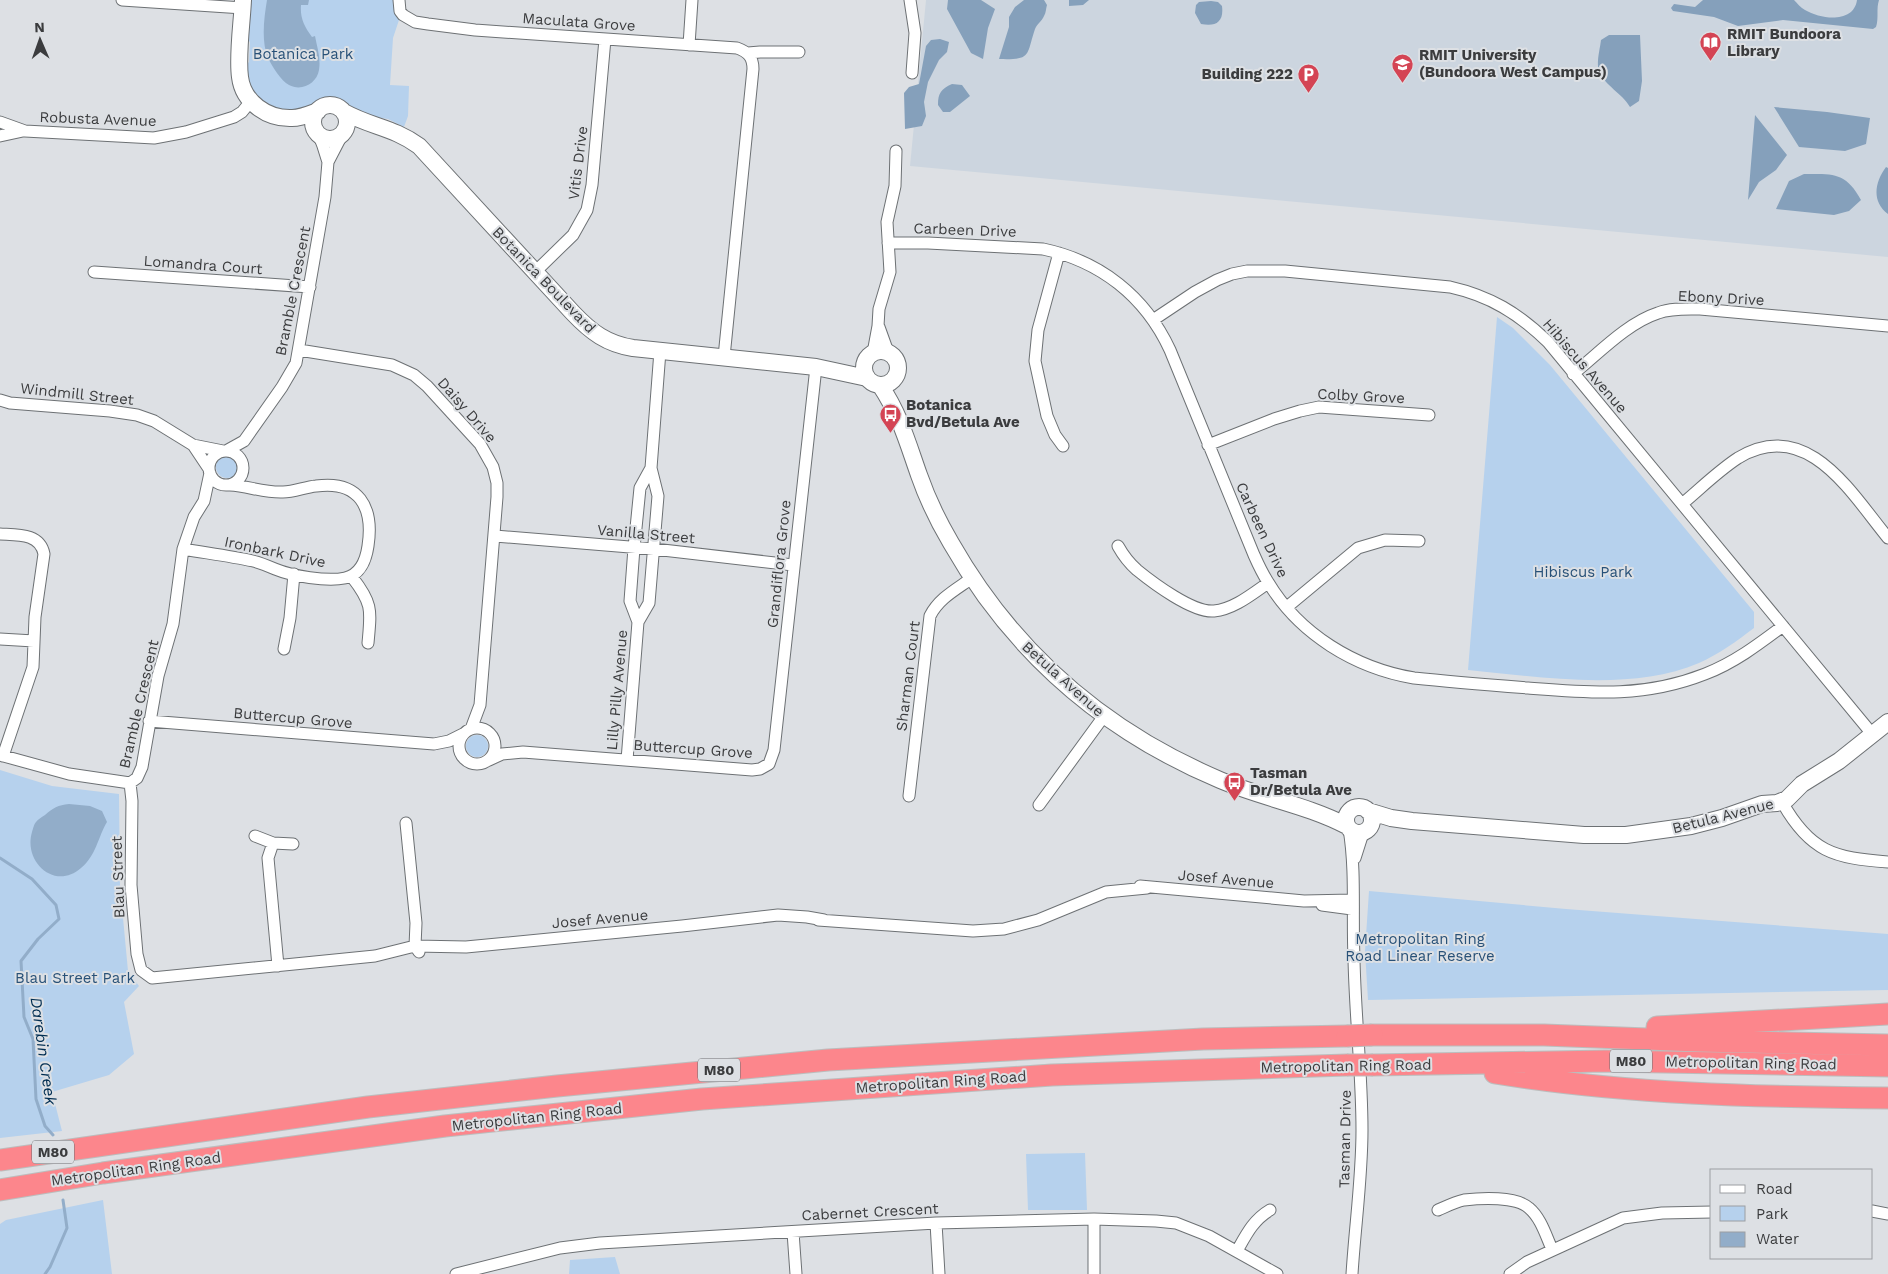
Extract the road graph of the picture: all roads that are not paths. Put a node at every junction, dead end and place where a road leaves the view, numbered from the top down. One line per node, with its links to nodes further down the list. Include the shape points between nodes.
1 (122, 0): 5 (street)
2 (399, 0): 6 (street, Maculata Grove, via 400,11 415,22 475,30)
3 (692, 0): 7 (street)
4 (910, 0): 10 (street, via 915,33)
5 (243, 4): 11 (street, via 240,77)
6 (605, 39): 7 (street, Maculata Grove); 26 (street, Vitis Drive, via 587,210 573,235)
7 (689, 45): 9 (street, Maculata Grove, via 737,48)
8 (799, 52): 9 (street, Maculata Grove)
9 (748, 53): 32 (street, via 753,69)
10 (912, 73)
11 (251, 101): 14 (street, via 272,116); 17 (street, Robusta Avenue, via 234,117 154,138)
12 (318, 111): 13 (street, via 331,106); 14 (street); 18 (street, via 314,119)
13 (344, 112): 16 (street, Botanica Boulevard); 19 (street, via 347,121)
14 (294, 118): 18 (street)
15 (0, 122): 17 (street, Robusta Avenue)
16 (369, 124): 19 (street); 26 (street, Botanica Boulevard, via 397,132 419,146)
17 (25, 131): 20 (street, Robusta Avenue)
18 (316, 131): 19 (street, via 322,137 332,139); 22 (street, Bramble Crescent)
19 (343, 133): 22 (street, Bramble Crescent)
20 (0, 136)
21 (896, 151): 23 (street, via 895,186 887,222)
22 (328, 162): 27 (street, Bramble Crescent)
23 (888, 243): 24 (street, Carbeen Drive, via 1027,247); 33 (street, via 890,272 879,310)
24 (1059, 253): 28 (street, Carbeen Drive, via 1101,271 1118,283); 42 (street, via 1038,330 1035,361 1048,421)
25 (94, 272): 27 (street, Lomandra Court)
26 (535, 272): 31 (street, Botanica Boulevard, via 600,338 620,346)
27 (310, 287): 30 (street, Bramble Crescent)
28 (1153, 320): 35 (street, Hibiscus Avenue, via 1217,280 1247,272 1285,271 1425,283 1469,291 1504,307 1541,336); 43 (street, Carbeen Drive, via 1170,350)
29 (1888, 326): 35 (street, Ebony Drive, via 1700,309 1672,310 1634,325)
30 (299, 350): 40 (street, Bramble Crescent, via 290,373); 53 (street, Daisy Drive, via 392,365 414,375 427,386 475,438 493,467 497,483)
31 (660, 351): 32 (street, Botanica Boulevard); 46 (street, Lilly Pilly Avenue)
32 (724, 358): 34 (street, Botanica Boulevard)
33 (875, 366): 34 (street, Botanica Boulevard); 36 (street, via 890,382); 36 (street, Betula Avenue, via 895,358); 39 (street, Betula Avenue)
34 (816, 367): 60 (street, Grandiflora Grove)
35 (1573, 374): 51 (street, Hibiscus Avenue)
36 (897, 375): 39 (street, Betula Avenue)
37 (3, 402): 41 (street, Windmill Street, via 137,415 154,421)
38 (1429, 415): 43 (street, Colby Grove, via 1319,407 1274,419)
39 (901, 422): 63 (street, Betula Avenue, via 936,516)
40 (244, 441): 44 (street, Bramble Crescent); 45 (street)
41 (193, 445): 44 (street, Windmill Street); 47 (street, Windmill Street)
42 (1063, 446)
43 (1208, 446): 64 (street, Carbeen Drive)
44 (225, 451): 45 (street, via 237,454); 47 (street, via 214,456)
45 (244, 466): 48 (street, via 240,479); 49 (street, via 248,476)
46 (651, 468): 57 (street, Lilly Pilly Avenue, via 640,488); 59 (street, Lilly Pilly Avenue, via 658,496)
47 (209, 471): 48 (street, via 216,482); 50 (street, Bramble Crescent)
48 (228, 486): 49 (street); 50 (street, Bramble Crescent)
49 (261, 490): 62 (street, via 284,492 330,485 348,489 361,498 368,514 368,548 360,569)
50 (204, 501): 58 (street, Bramble Crescent, via 194,517)
51 (1682, 504): 54 (street, via 1749,452 1771,447 1794,448 1822,462); 67 (street, Hibiscus Avenue)
52 (0, 534): 69 (street, via 28,536 43,548)
53 (495, 536): 57 (street, Vanilla Street); 72 (street, Daisy Drive)
54 (1888, 538)
55 (1419, 541): 65 (street, via 1385,540 1358,548)
56 (1118, 546): 64 (street, via 1136,570 1202,610 1231,606)
57 (634, 548): 59 (street, Vanilla Street); 66 (street, Lilly Pilly Avenue, via 630,601)
58 (183, 549): 61 (street, Ironbark Drive, via 255,561); 74 (street, Bramble Crescent, via 173,624)
59 (654, 549): 60 (street, Vanilla Street); 66 (street, Lilly Pilly Avenue, via 649,603)
60 (793, 566): 85 (street, Grandiflora Grove, via 774,750)
61 (294, 574): 62 (street, Ironbark Drive, via 337,579); 71 (street)
62 (352, 577): 70 (street, via 369,603)
63 (972, 578): 73 (street, Betula Avenue, via 1037,658); 87 (street, Sharman Court, via 943,599 930,616)
64 (1268, 583): 65 (street, Carbeen Drive)
65 (1287, 607): 67 (street, Carbeen Drive, via 1319,638 1341,653 1397,675 1604,694 1663,687 1707,674)
66 (638, 622): 84 (street, Lilly Pilly Avenue)
67 (1783, 626): 78 (street, Hibiscus Avenue)
68 (0, 639): 69 (street)
69 (34, 641): 81 (street, via 33,666)
70 (368, 643)
71 (284, 649)
72 (480, 705): 76 (street, Daisy Drive); 77 (street, Daisy Drive)
73 (1104, 716): 89 (street); 90 (street, Betula Avenue, via 1150,746 1193,768 1249,791)
74 (149, 721): 79 (street, Buttercup Grove); 86 (street, Bramble Crescent, via 140,773)
75 (1888, 722): 78 (street, Betula Avenue)
76 (467, 732): 77 (street, via 477,728); 79 (street, Buttercup Grove); 82 (street, via 458,746)
77 (489, 734): 80 (street, Buttercup Grove, via 502,744); 83 (street, via 495,746)
78 (1873, 735): 88 (street, Betula Avenue, via 1802,784)
79 (434, 744): 82 (street, Buttercup Grove)
80 (523, 752): 83 (street, Buttercup Grove, via 502,754); 84 (street, Buttercup Grove)
81 (2, 756): 86 (street, Bramble Crescent, via 69,774)
82 (462, 758): 83 (street, via 478,765)
83 (489, 760)
84 (627, 760): 85 (street, Buttercup Grove, via 752,770)
85 (769, 764)
86 (130, 783): 102 (street, Blau Street, via 131,885)
87 (909, 796)
88 (1782, 802): 92 (street, Betula Avenue, via 1762,804 1692,826 1626,835 1584,835); 98 (street, via 1794,821 1820,846 1843,857)
89 (1040, 806)
90 (1306, 808): 91 (street, Betula Avenue); 94 (street, Betula Avenue)
91 (1361, 810): 92 (street, Betula Avenue); 94 (street, via 1346,818); 94 (street, via 1373,821)
92 (1412, 821): 94 (street, Betula Avenue)
93 (406, 823): 100 (street)
94 (1357, 829): 99 (street, Tasman Drive)
95 (255, 836): 96 (street)
96 (273, 842): 97 (street); 101 (street, via 268,858)
97 (293, 844)
98 (1888, 862)
99 (1352, 904): 100 (street, Josef Avenue, via 1333,907 1304,901 1147,888 1106,892 1038,920 989,930 824,920 737,921 466,947 442,953); 121 (street, Tasman Drive, via 1362,1129)
100 (418, 948): 101 (street, Josef Avenue, via 403,956)
101 (278, 966): 102 (street, Josef Avenue, via 152,978)
102 (141, 970)
103 (1888, 1014): 104 (highway)
104 (1544, 1035): 105 (highway, Metropolitan Ring Road / M80); 109 (highway, Metropolitan Ring Road / M80, bridge, via 1194,1040 828,1060 377,1106)
105 (1888, 1045)
106 (1442, 1064): 107 (highway, Metropolitan Ring Road / M80, via 1606,1061); 108 (highway, via 1555,1083 1759,1097); 110 (highway, Metropolitan Ring Road / M80, bridge, via 1052,1075 702,1099 445,1126)
107 (1888, 1066)
108 (1888, 1098)
109 (5, 1159)
110 (0, 1190)
111 (1270, 1210): 120 (street, via 1253,1223)
112 (1438, 1210): 119 (street, via 1465,1200 1516,1201 1530,1209 1538,1219)
113 (1710, 1212): 119 (street, via 1623,1218)
114 (1873, 1212): 115 (street)
115 (1888, 1214)
116 (1094, 1220): 117 (street, Cabernet Crescent); 120 (street, Cabernet Crescent, via 1156,1220 1176,1224); 125 (street)
117 (936, 1223): 118 (street, Cabernet Crescent); 124 (street)
118 (794, 1232): 122 (street, Cabernet Crescent, via 580,1245); 123 (street)
119 (1552, 1249): 127 (street)
120 (1237, 1251): 126 (street, Cabernet Crescent)
121 (1351, 1271)
122 (456, 1274)
123 (796, 1274)
124 (939, 1274)
125 (1094, 1274)
126 (1277, 1274)
127 (1510, 1274)

